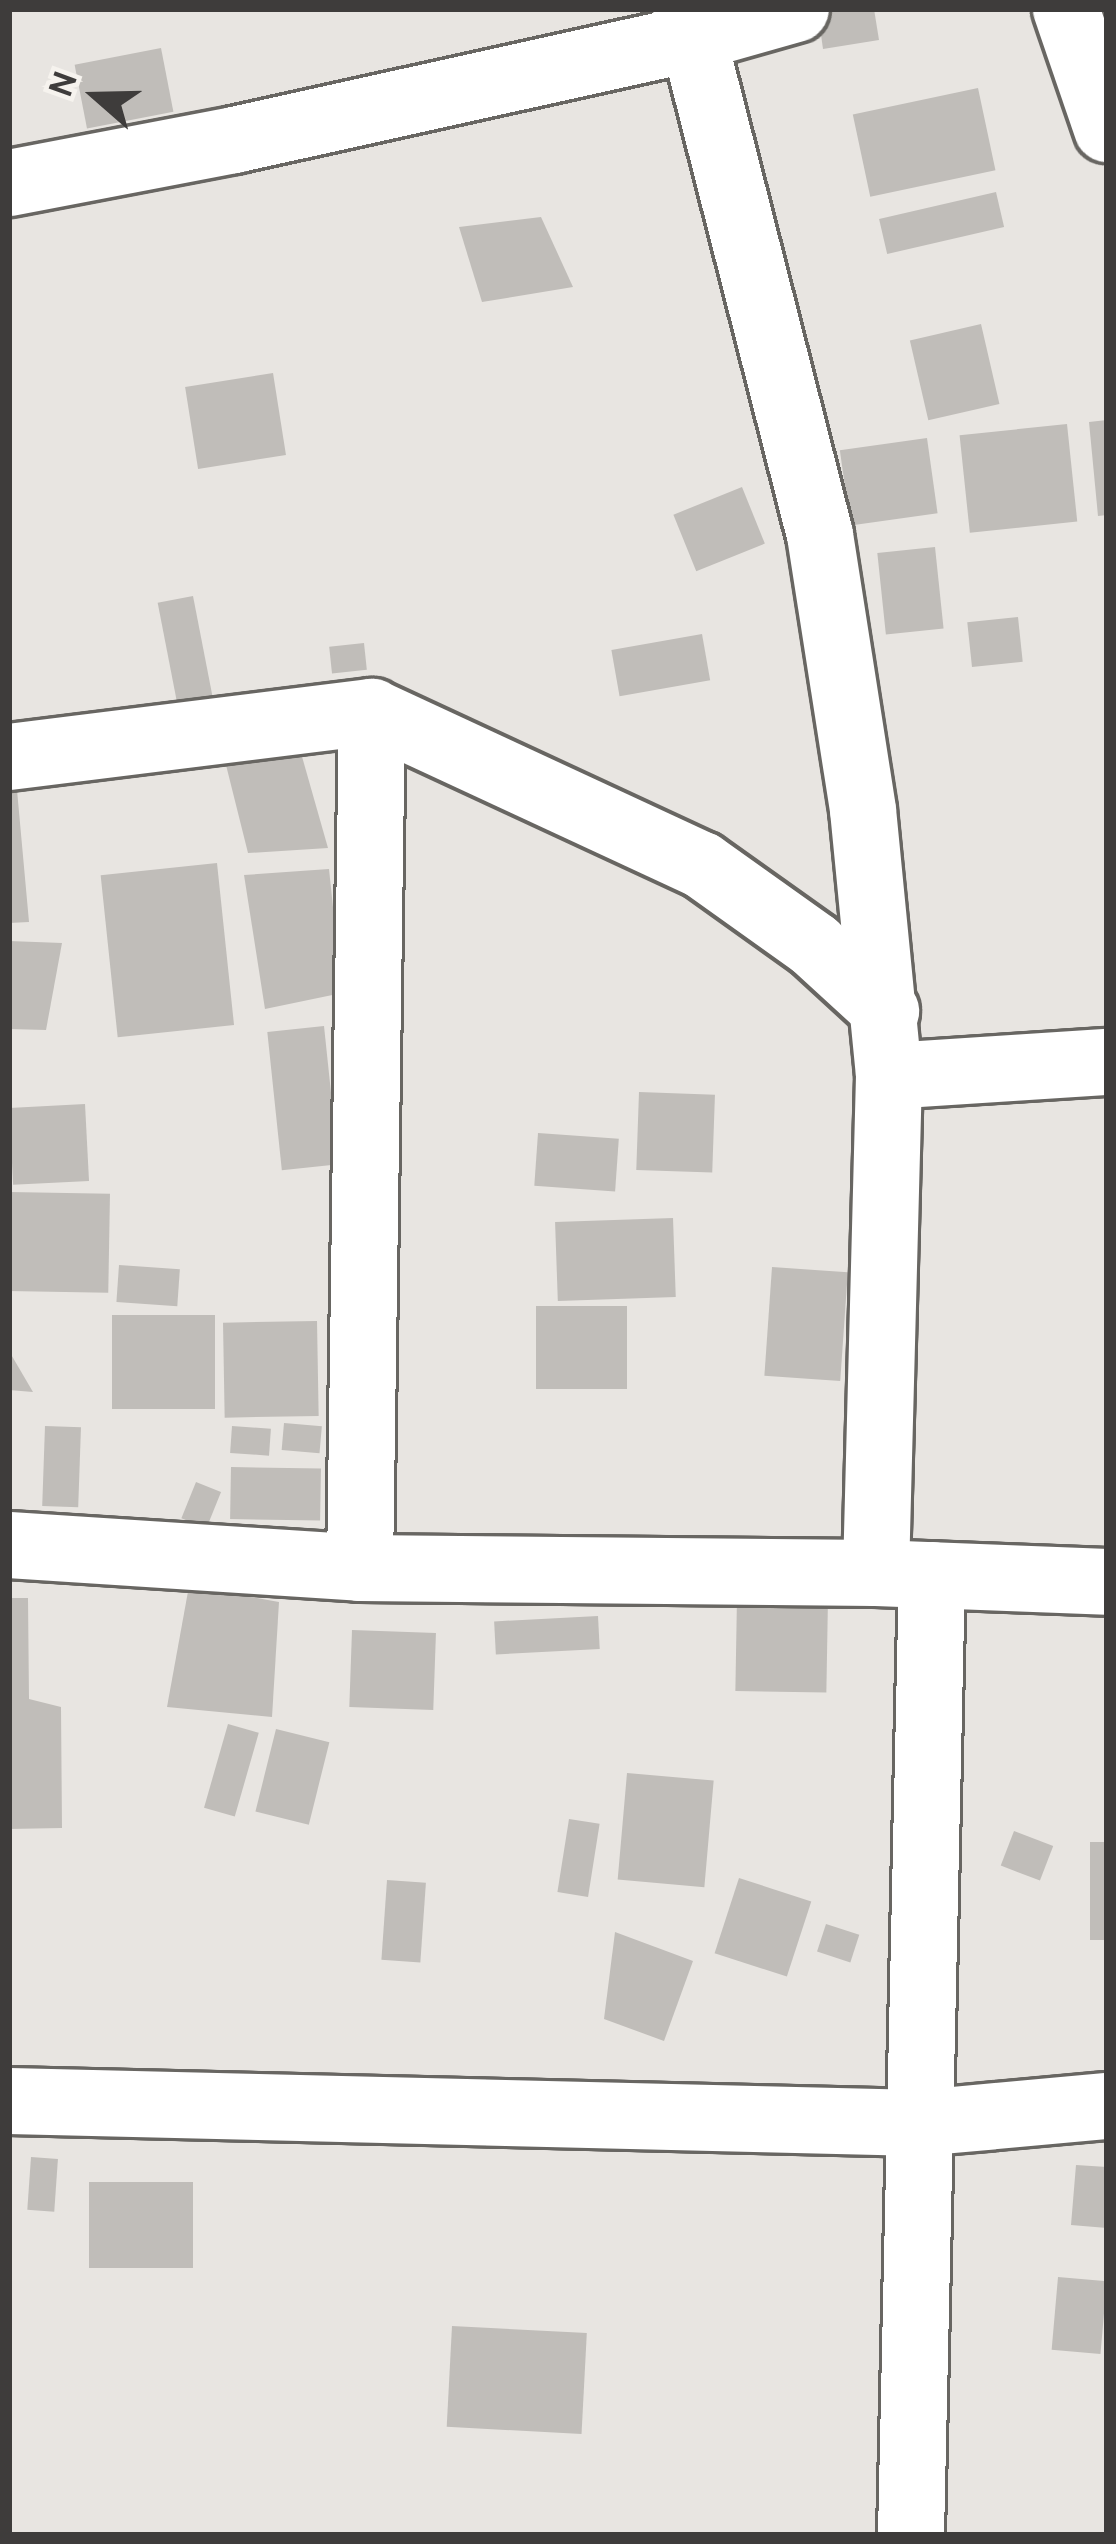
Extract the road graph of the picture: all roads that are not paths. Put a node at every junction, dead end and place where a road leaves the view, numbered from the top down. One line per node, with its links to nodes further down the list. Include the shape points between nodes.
1 (796, 9): 3 (street)
2 (1066, 9): 4 (street)
3 (688, 24): 5 (street, via 234,140); 8 (street, via 820,535)
4 (1107, 129)
5 (9, 183)
6 (372, 712): 7 (street); 8 (street, via 702,865 814,945); 12 (street)
7 (9, 757)
8 (886, 1011): 10 (street)
9 (1107, 1062): 10 (street)
10 (890, 1076): 13 (street)
11 (9, 1545): 12 (street)
12 (360, 1568): 13 (street)
13 (904, 1574): 14 (street); 17 (street)
14 (1107, 1582)
15 (9, 2101): 17 (street)
16 (1107, 2107): 17 (street)
17 (920, 2122): 18 (street)
18 (911, 2535)

